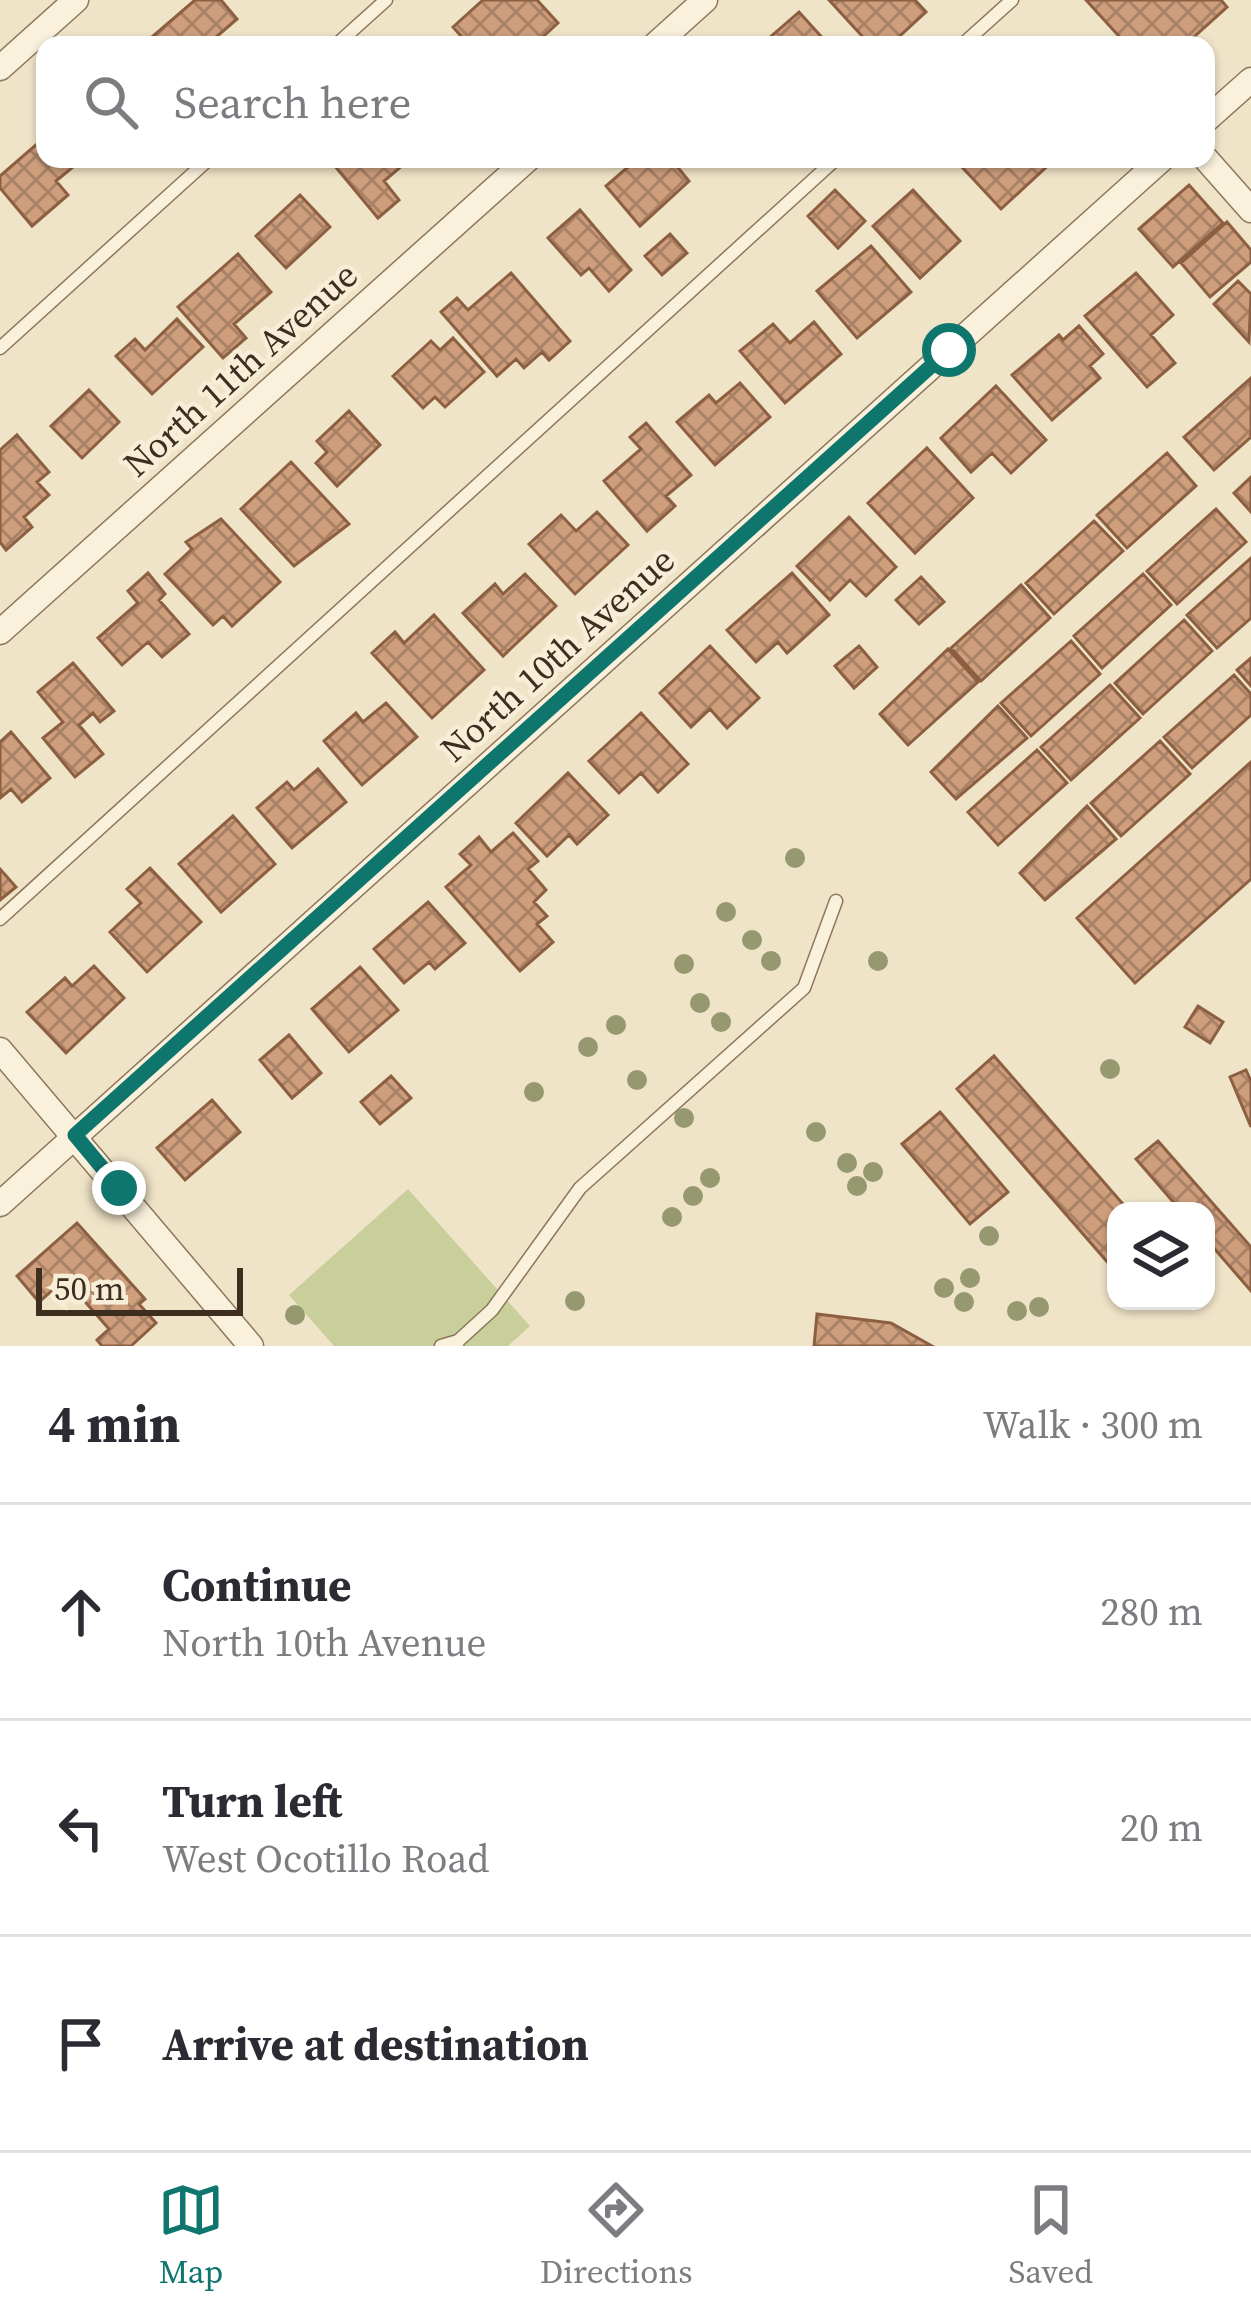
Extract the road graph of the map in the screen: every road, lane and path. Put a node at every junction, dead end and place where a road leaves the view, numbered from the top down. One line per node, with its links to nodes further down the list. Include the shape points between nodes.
1 (76, 0): 8 (street)
2 (386, 0): 5 (lane)
3 (705, 0): 6 (street)
4 (1012, 0): 7 (lane)
5 (346, 36)
6 (665, 36)
7 (972, 36)
8 (0, 68)
9 (1251, 80): 10 (street)
10 (1215, 112)
11 (199, 168): 17 (lane)
12 (518, 168): 18 (street, North 11th Avenue)
13 (826, 168): 20 (lane)
14 (1152, 168): 22 (street, North 10th Avenue)
15 (1214, 168): 16 (street)
16 (1251, 210)
17 (0, 348)
18 (0, 632)
19 (836, 901): 24 (lane, via 804,988 580,1188 492,1310)
20 (0, 919)
21 (0, 1051): 22 (street)
22 (75, 1135): 23 (street, North 10th Avenue); 25 (street)
23 (0, 1204)
24 (457, 1343): 26 (lane)
25 (251, 1346)
26 (440, 1346)

